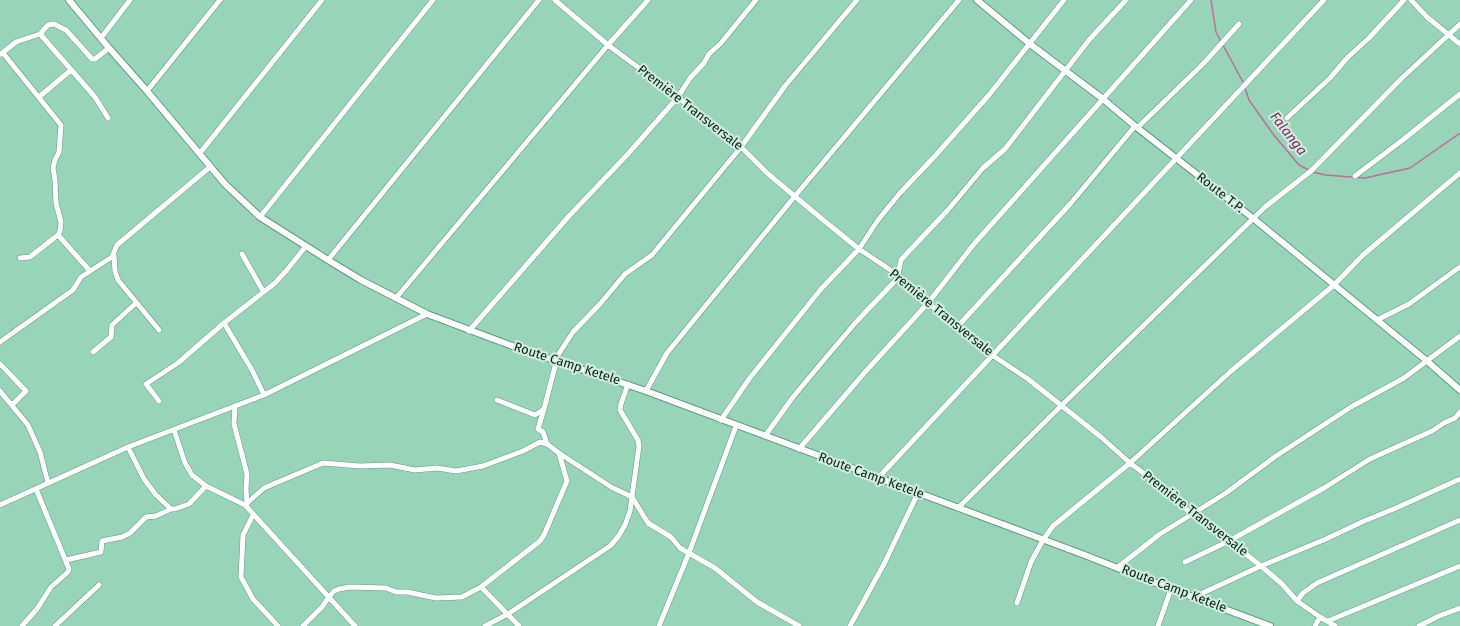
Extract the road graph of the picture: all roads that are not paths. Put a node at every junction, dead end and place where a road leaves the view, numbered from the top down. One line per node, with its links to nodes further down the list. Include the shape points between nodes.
1 (69, 0): 23 (street, Route Camp Ketele)
2 (130, 0): 23 (street)
3 (220, 0): 31 (street)
4 (322, 0): 40 (street)
5 (433, 0): 46 (street)
6 (538, 0): 54 (street)
7 (555, 0): 26 (street, Première Transversale)
8 (648, 0): 26 (street)
9 (756, 0): 34 (street, via 690,78)
10 (856, 0): 39 (street, via 784,86)
11 (960, 0): 45 (street)
12 (977, 0): 24 (street, Route T.P.)
13 (1064, 0): 24 (street)
14 (1126, 0): 30 (street, via 1089,40)
15 (1191, 0): 35 (street)
16 (1324, 0): 41 (street)
17 (1404, 0): 37 (street, via 1330,78)
18 (1412, 0): 22 (street, via 1427,18)
19 (1239, 24): 38 (street, via 1203,64)
20 (1460, 24): 22 (street)
21 (40, 34): 27 (street, via 48,25 54,24 66,30 92,59); 28 (street, via 16,42); 29 (street)
22 (1450, 35): 25 (street); 47 (street, via 1402,78 1311,171)
23 (101, 38): 27 (street, Route Camp Ketele)
24 (1030, 44): 30 (street, Route T.P.); 50 (street, via 989,95 900,193)
25 (1460, 44)
26 (608, 45): 34 (street, Première Transversale); 60 (street)
27 (109, 48): 31 (street, Route Camp Ketele)
28 (1, 54): 33 (street)
29 (71, 70): 33 (street); 36 (street, via 95,97)
30 (1066, 71): 35 (street, Route T.P.); 57 (street, via 1005,149 983,168 901,260)
31 (147, 91): 40 (street, Route Camp Ketele)
32 (1460, 94): 44 (street)
33 (39, 97): 48 (street, via 61,124 59,152 52,168 61,222)
34 (678, 97): 39 (street, Première Transversale); 68 (street, via 569,216)
35 (1103, 99): 38 (street, Route T.P.); 62 (street, via 974,244)
36 (108, 118)
37 (1287, 118)
38 (1136, 127): 41 (street, Route T.P.); 66 (street, via 1071,203)
39 (741, 146): 45 (street, Première Transversale); 73 (street, via 652,255 625,274 573,332)
40 (200, 153): 42 (street, Route Camp Ketele)
41 (1177, 158): 47 (street, Route T.P.); 72 (street)
42 (210, 167): 46 (street, Route Camp Ketele); 52 (street, via 117,245)
43 (1460, 173): 58 (street, via 1363,255)
44 (1355, 176)
45 (795, 196): 50 (street, Première Transversale); 79 (street, via 667,353)
46 (260, 217): 49 (street, Route Camp Ketele)
47 (1254, 219): 58 (street, Route T.P.); 85 (street)
48 (58, 235): 53 (street, via 30,257); 56 (street)
49 (306, 246): 54 (street, Route Camp Ketele); 59 (street, via 275,283)
50 (859, 249): 57 (street, Première Transversale); 88 (street, via 821,289 749,379)
51 (242, 254): 59 (street)
52 (114, 255): 56 (street); 61 (street, via 114,271 118,280)
53 (20, 258)
54 (328, 260): 60 (street, Route Camp Ketele)
55 (1460, 267): 64 (street, via 1409,304)
56 (90, 271): 70 (street, via 78,280 73,290)
57 (898, 275): 62 (street, Première Transversale); 91 (street, via 793,397)
58 (1334, 285): 64 (street, Route T.P.); 96 (street, via 1230,372)
59 (263, 291): 65 (street)
60 (396, 298): 63 (street, Route Camp Ketele)
61 (136, 303): 67 (street); 71 (street, via 112,325 111,337)
62 (928, 303): 66 (street, Première Transversale); 94 (street)
63 (427, 314): 68 (street, Route Camp Ketele); 80 (street)
64 (1377, 320): 74 (street, Route T.P.)
65 (224, 323): 80 (street); 82 (street, via 178,363 146,384)
66 (958, 326): 72 (street, Première Transversale)
67 (159, 330)
68 (469, 331): 73 (street, Route Camp Ketele)
69 (1460, 336): 74 (street)
70 (0, 342)
71 (94, 352)
72 (992, 355): 85 (street, Première Transversale, via 1028,379); 97 (street)
73 (556, 361): 76 (street, Route Camp Ketele); 86 (street)
74 (1427, 361): 77 (street, Route T.P.); 108 (street, via 1404,378 1351,406)
75 (0, 364): 83 (street, via 26,392)
76 (628, 384): 79 (street, Route Camp Ketele); 103 (street, via 620,410 639,446)
77 (1460, 390)
78 (0, 391): 83 (street)
79 (646, 391): 88 (street, Route Camp Ketele)
80 (264, 395): 84 (street)
81 (497, 400): 86 (street, via 535,415)
82 (159, 401)
83 (12, 405): 99 (street, via 28,425 40,452)
84 (235, 406): 90 (street); 104 (street, via 234,424 247,474)
85 (1061, 406): 96 (street, Première Transversale); 106 (street)
86 (544, 409): 92 (street, via 538,428 543,432)
87 (1460, 412): 112 (street, via 1432,432 1370,459)
88 (720, 420): 89 (street, Route Camp Ketele)
89 (736, 426): 91 (street, Route Camp Ketele); 113 (street)
90 (174, 430): 93 (street); 100 (street, via 188,470)
91 (766, 436): 94 (street, Route Camp Ketele)
92 (548, 444): 95 (street); 104 (street, via 540,442 483,466 456,471 437,468 415,470 390,465 323,463 264,488)
93 (128, 447): 99 (street); 107 (street, via 144,479)
94 (799, 449): 97 (street, Route Camp Ketele)
95 (559, 453): 103 (street, via 611,487); 120 (street, via 567,481 544,535)
96 (1130, 463): 108 (street, Première Transversale); 111 (street, via 1053,526)
97 (878, 478): 102 (street, Route Camp Ketele)
98 (1460, 479): 116 (street)
99 (48, 483): 101 (street)
100 (206, 486): 104 (street); 107 (street, via 189,504)
101 (36, 489): 105 (street); 114 (street)
102 (918, 493): 106 (street, Route Camp Ketele); 139 (street, via 884,564)
103 (632, 496): 113 (street, via 646,522 671,537 680,548); 127 (street, via 625,525 610,546)
104 (246, 504): 109 (street)
105 (0, 505)
106 (958, 508): 111 (street, Route Camp Ketele)
107 (171, 509): 114 (street, via 156,516 146,517 130,533 122,537 102,541 101,552)
108 (1192, 514): 112 (street, Première Transversale); 118 (street, via 1160,534)
109 (253, 515): 122 (street); 132 (street, via 242,535 241,577 253,599)
110 (1460, 520): 124 (street, via 1317,583)
111 (1042, 540): 118 (street, Route Camp Ketele); 125 (street)
112 (1229, 541): 115 (street); 116 (street, Première Transversale)
113 (689, 553): 137 (street); 138 (street, via 715,568 757,602)
114 (66, 560): 130 (street, via 68,572 51,587)
115 (1185, 562)
116 (1260, 566): 123 (street); 124 (street, Première Transversale, via 1282,584)
117 (1460, 566): 129 (street)
118 (1118, 567): 121 (street, Route Camp Ketele)
119 (99, 585): 131 (street)
120 (481, 587): 122 (street, via 467,596 458,598 436,598 386,588 350,587 336,589); 127 (street)
121 (1171, 589): 123 (street, Route Camp Ketele); 140 (street)
122 (328, 597): 133 (street, via 322,608); 134 (street)
123 (1194, 597): 141 (street, Route Camp Ketele)
124 (1297, 601): 128 (street, Première Transversale)
125 (1016, 603)
126 (1460, 608): 144 (street)
127 (508, 614): 135 (street); 136 (street)
128 (1320, 617): 129 (street, Première Transversale); 142 (street)
129 (1328, 621): 143 (street, Première Transversale)
130 (22, 626)
131 (55, 626)
132 (278, 626)
133 (303, 626)
134 (355, 626)
135 (485, 626)
136 (519, 626)
137 (659, 626)
138 (799, 626)
139 (850, 626)
140 (1158, 626)
141 (1270, 626)
142 (1315, 626)
143 (1335, 626)
144 (1419, 626)

